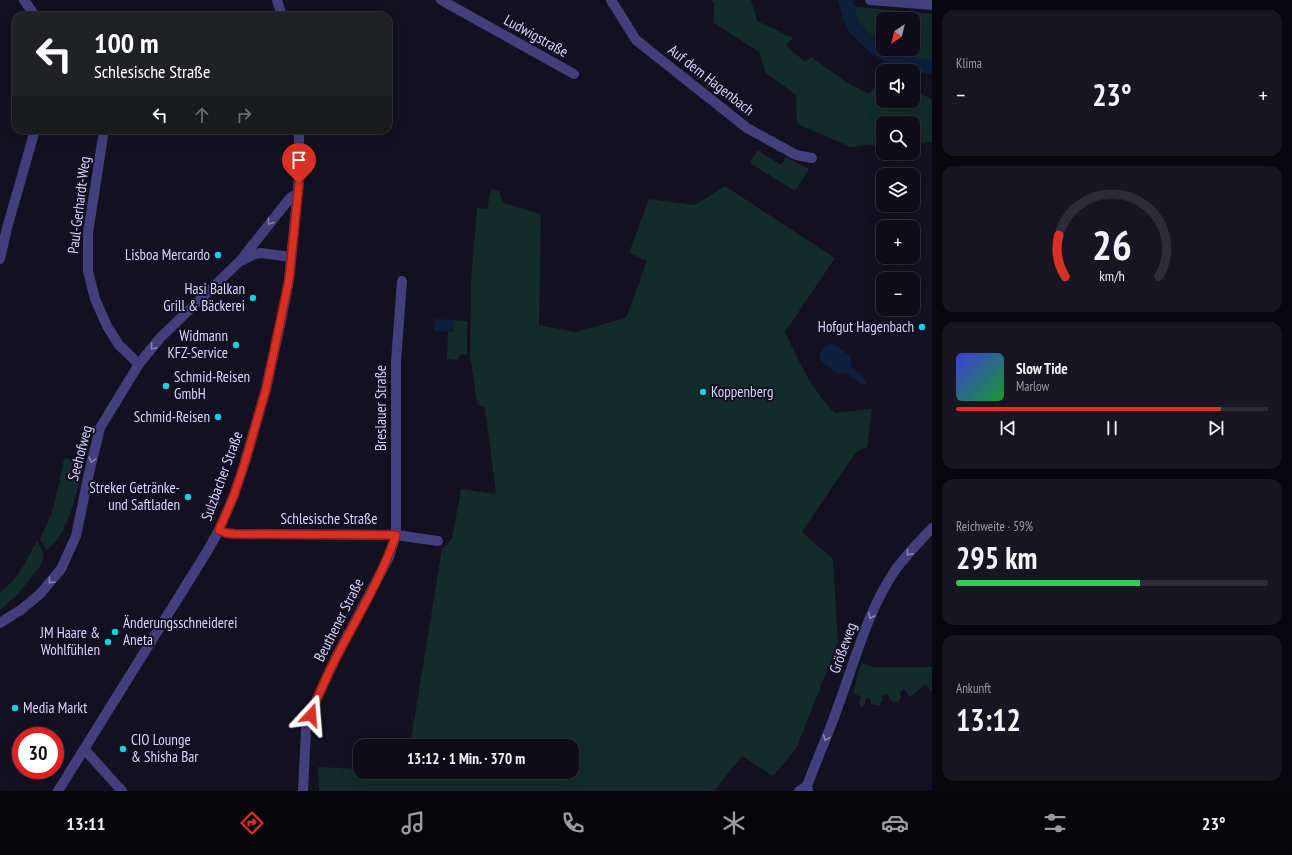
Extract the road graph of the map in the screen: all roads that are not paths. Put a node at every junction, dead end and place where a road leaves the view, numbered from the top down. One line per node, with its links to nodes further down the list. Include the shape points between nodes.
1 (24, 0): 7 (street)
2 (277, 0): 8 (street)
3 (441, 0): 9 (street, Ludwigstraße)
4 (611, 0): 13 (street, Auf dem Hagenbach, via 636,40 747,128 796,155)
5 (870, 0): 6 (street)
6 (932, 5)
7 (32, 12)
8 (281, 12)
9 (574, 74)
10 (34, 134): 16 (street)
11 (103, 134): 19 (street, Paul-Gerhardt-Weg, via 88,233 88,271 95,299 107,326 119,345)
12 (299, 134): 14 (street, Sulzbacher Straße)
13 (812, 158)
14 (298, 196): 15 (street, Sulzbacher Straße); 17 (street, Seehofweg, one-way to 17, via 293,196 282,206)
15 (291, 257): 17 (street, Seehofweg, via 261,253); 21 (street, Sulzbacher Straße, via 266,389 245,462)
16 (0, 260)
17 (240, 261): 19 (street, Seehofweg, one-way to 19, via 160,338)
18 (402, 281): 22 (street, Breslauer Straße, via 396,361)
19 (139, 364): 24 (street, Seehofweg, one-way to 24, via 100,428 76,536 61,569 40,594 22,609)
20 (932, 528): 26 (street, Größeweg, one-way to 26, via 896,570 873,612)
21 (219, 530): 22 (street, Schlesische Straße, via 235,534); 25 (street, Sulzbacher Straße)
22 (396, 535): 23 (street, Schlesische Straße); 29 (street, Beuthener Straße, via 388,557 316,700 306,730)
23 (438, 541)
24 (1, 621)
25 (85, 750): 27 (street, Sulzbacher Straße); 28 (street)
26 (805, 789)
27 (58, 791)
28 (122, 791)
29 (303, 791)

